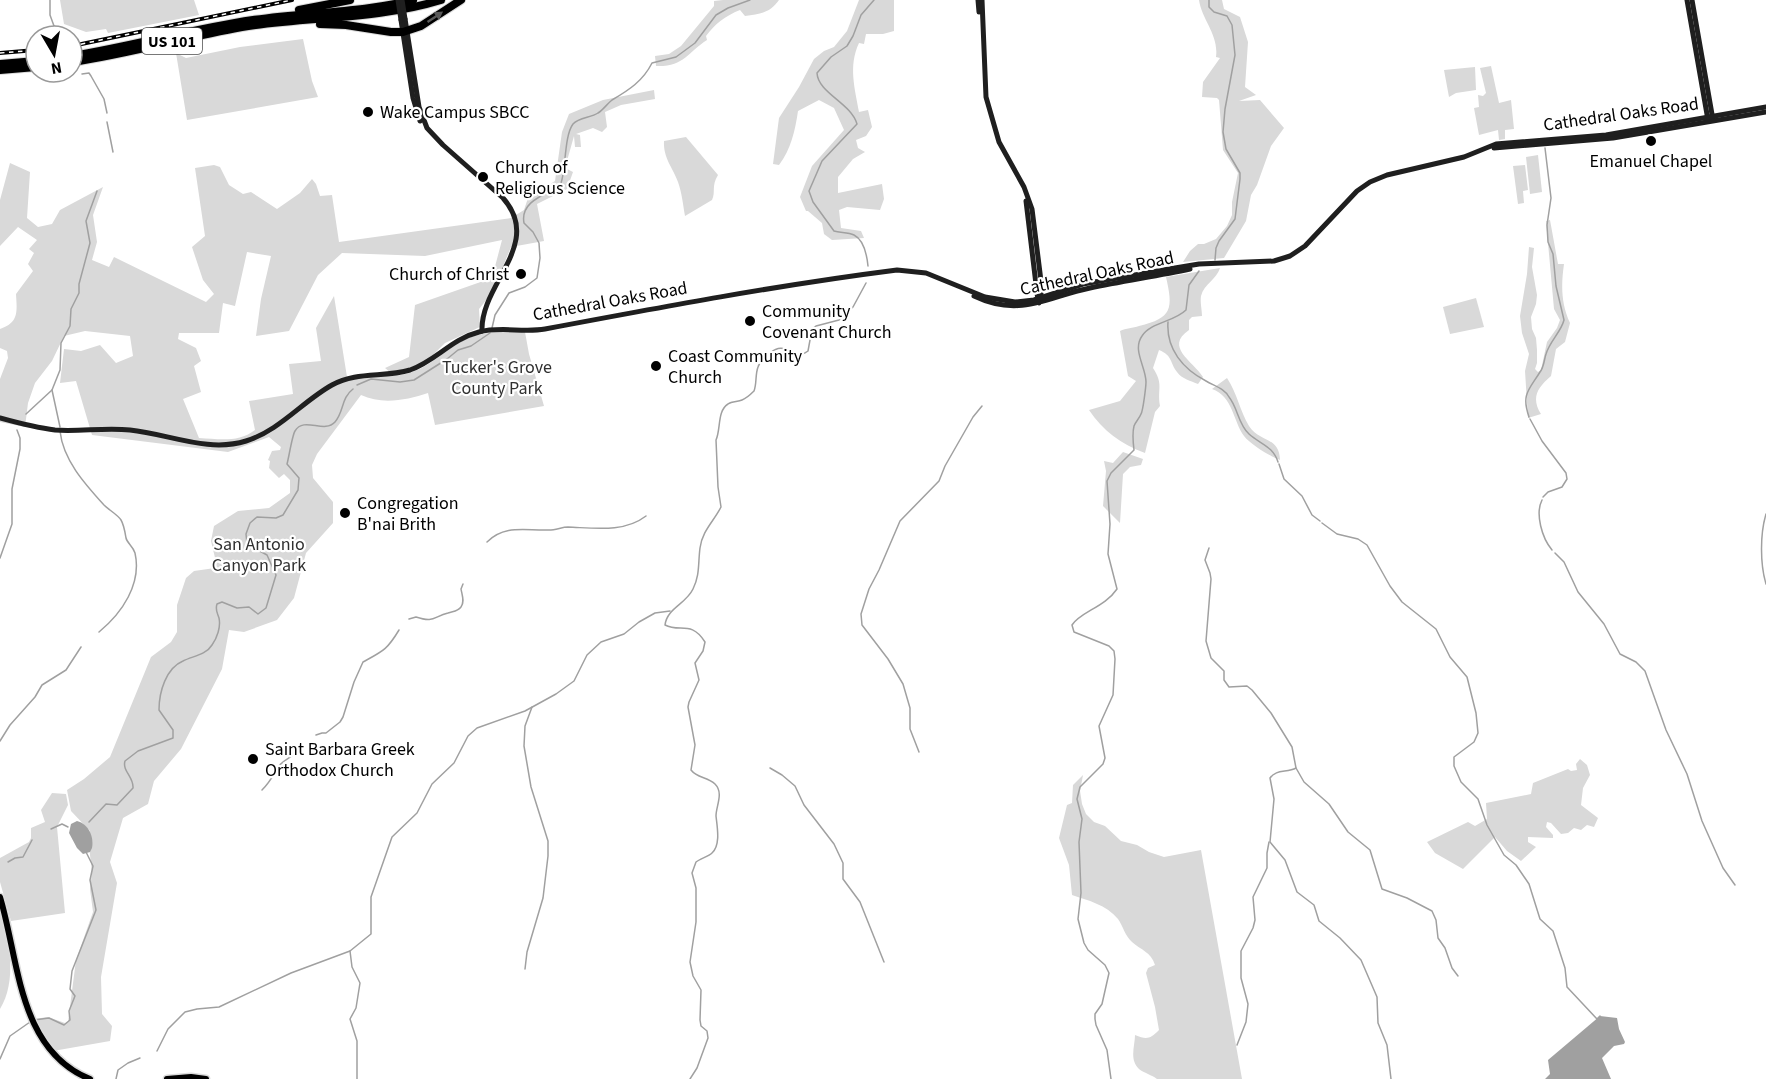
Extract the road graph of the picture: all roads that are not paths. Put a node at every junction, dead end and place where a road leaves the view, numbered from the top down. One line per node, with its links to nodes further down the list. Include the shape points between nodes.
1 (350, 0): 9 (highway)
2 (398, 0): 10 (main road, bridge)
3 (402, 0): 10 (main road, bridge)
4 (413, 0): 9 (highway, US 101)
5 (441, 0): 11 (highway, US 101, via 401,11)
6 (461, 0): 12 (highway, one-way to 6, via 421,26)
7 (980, 0): 22 (main road, via 987,105 999,142 1032,209)
8 (1689, 0): 21 (main road)
9 (253, 20): 13 (highway, US 101)
10 (403, 20): 12 (main road)
11 (273, 23): 12 (highway); 14 (highway, US 101)
12 (405, 31): 23 (main road, via 422,117 430,133 506,200 516,224 515,247 486,304 482,320)
13 (84, 54)
14 (84, 60)
15 (24, 62): 16 (highway)
16 (0, 64)
17 (24, 68): 18 (highway)
18 (0, 70)
19 (1766, 107): 21 (main road, Cathedral Oaks Road)
20 (1766, 112): 21 (main road, Cathedral Oaks Road)
21 (1710, 119): 22 (main road, Cathedral Oaks Road, via 1606,135 1489,146 1464,157 1365,184 1310,242 1290,256 1203,266)
22 (1039, 299): 23 (main road, Cathedral Oaks Road, via 1014,306 995,305 926,273 897,270 728,295 545,329)
23 (485, 331): 24 (main road, Cathedral Oaks Road, via 459,339 410,370 358,375 339,381 265,433 234,444 206,444 128,429 57,430)
24 (0, 418)
25 (0, 897): 26 (main road, via 36,1030 60,1061)
26 (90, 1079)
27 (167, 1079): 28 (main road)
28 (206, 1079)

